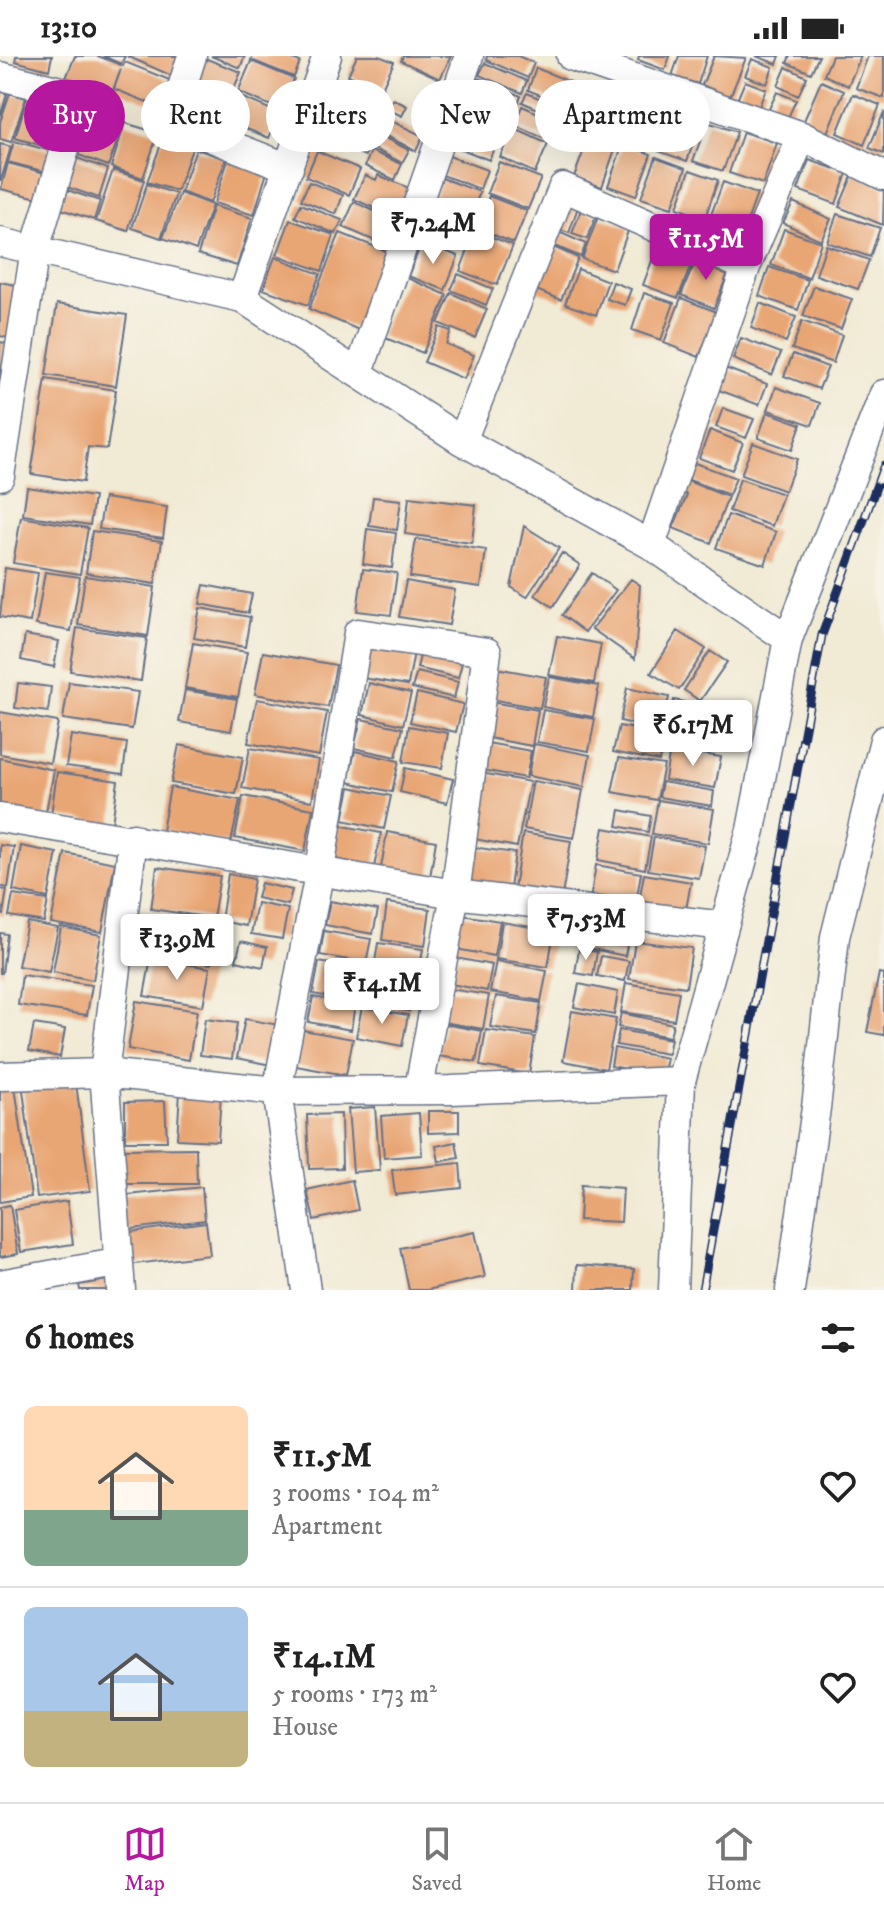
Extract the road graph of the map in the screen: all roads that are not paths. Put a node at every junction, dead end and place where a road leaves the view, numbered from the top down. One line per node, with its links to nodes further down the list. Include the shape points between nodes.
1 (192, 56): 7 (street, via 171,122)
2 (327, 56): 7 (street)
3 (469, 56): 13 (street)
4 (571, 56): 6 (street)
5 (0, 76): 10 (street, via 81,96)
6 (802, 136): 8 (street); 11 (street)
7 (289, 168): 12 (street)
8 (884, 176)
9 (0, 242): 10 (street)
10 (35, 249): 12 (street); 16 (street)
11 (746, 267): 15 (street, via 563,187); 17 (street)
12 (242, 298): 13 (street)
13 (359, 372): 15 (street)
14 (884, 394): 18 (street)
15 (462, 441): 17 (street)
16 (0, 476)
17 (651, 545): 18 (street)
18 (788, 639): 24 (street, via 751,830)
19 (884, 740): 34 (street, via 835,937)
20 (0, 818): 21 (street)
21 (133, 838): 22 (street); 25 (street)
22 (320, 869): 23 (street); 23 (street, via 358,633 487,652); 29 (street)
23 (455, 894): 24 (street); 28 (street)
24 (724, 926): 27 (street)
25 (104, 1073): 26 (street); 29 (street); 30 (street)
26 (0, 1076)
27 (681, 1081): 28 (street); 33 (street)
28 (419, 1088): 29 (street)
29 (277, 1091): 32 (street)
30 (119, 1276): 31 (street)
31 (0, 1284)
32 (306, 1290)
33 (673, 1290)
34 (790, 1290)

